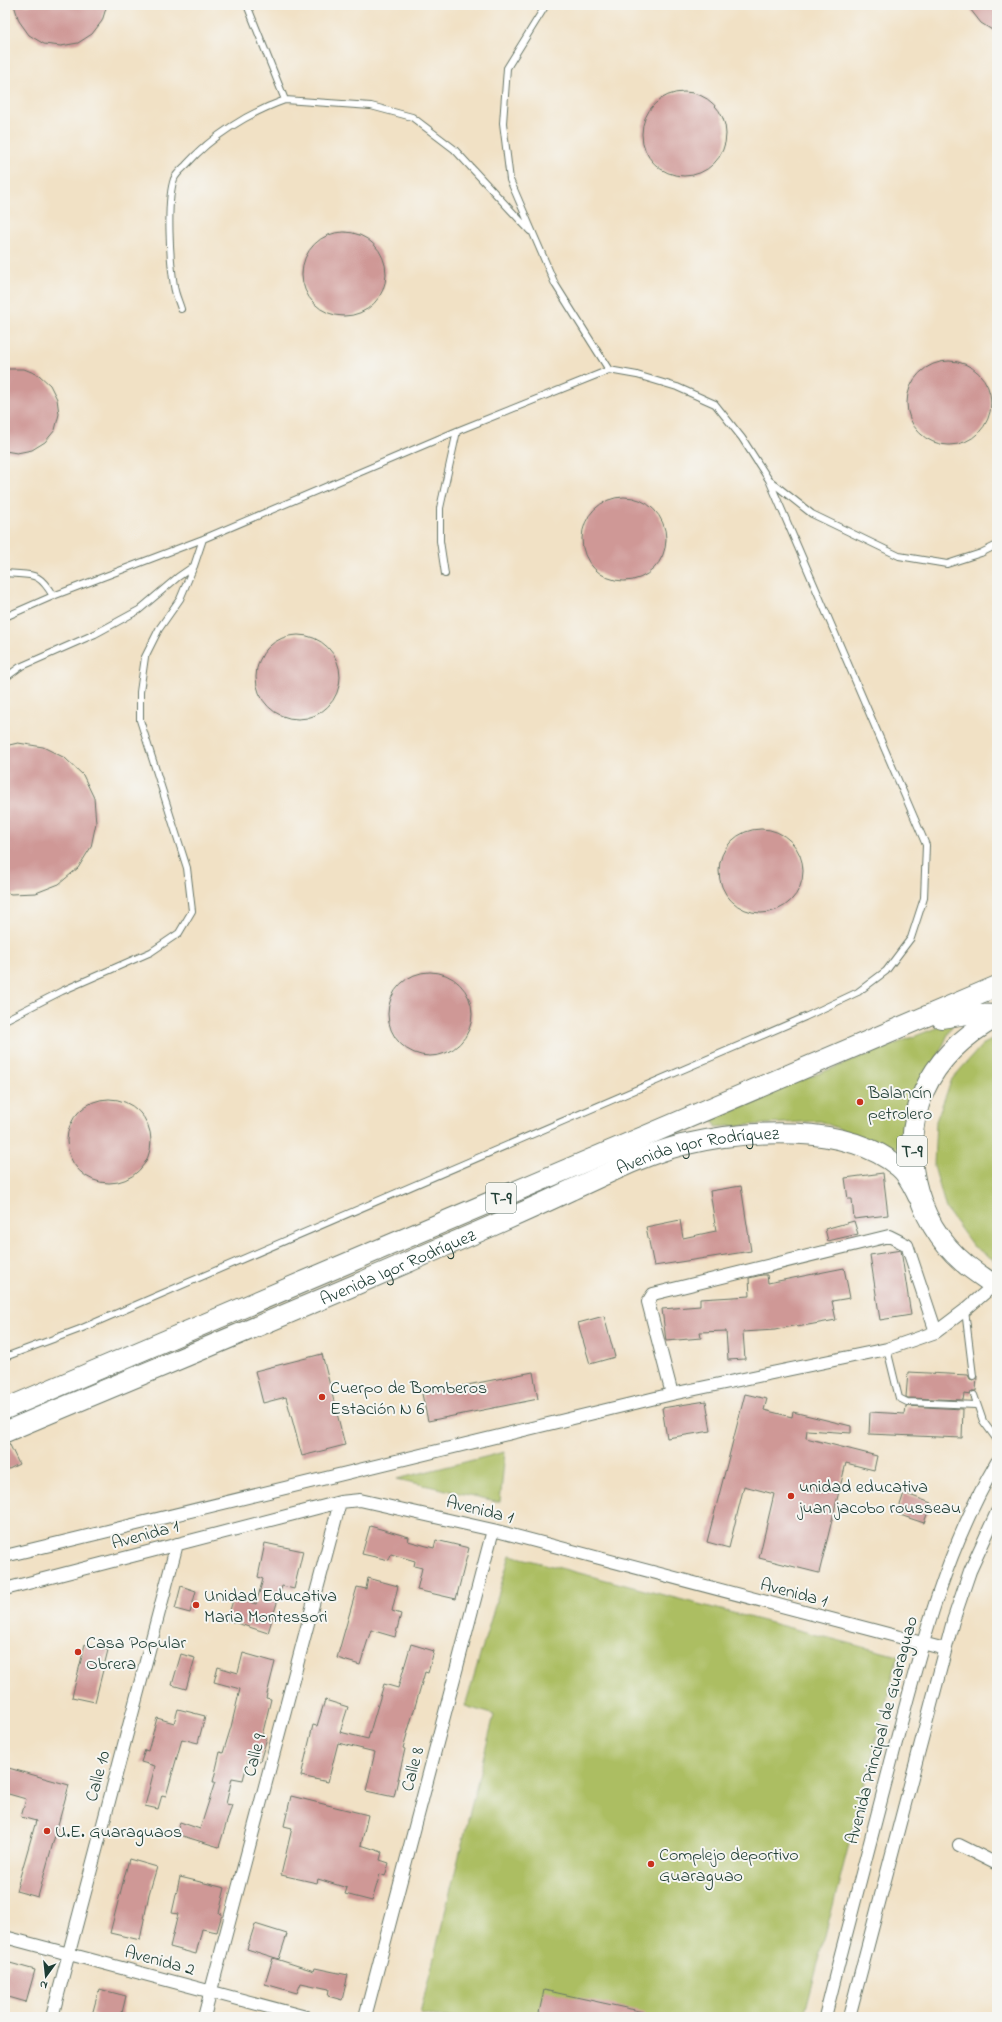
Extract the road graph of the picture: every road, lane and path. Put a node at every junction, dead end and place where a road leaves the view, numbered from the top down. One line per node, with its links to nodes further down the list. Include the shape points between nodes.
1 (248, 5): 3 (lane)
2 (546, 5): 4 (lane, via 507,68 503,123 510,180)
3 (285, 100): 4 (lane, via 371,106 412,117 454,149); 5 (lane, via 235,124 198,151 174,178 171,240 174,286)
4 (533, 235): 6 (lane, via 555,284)
5 (181, 309)
6 (609, 370): 7 (lane); 8 (lane, via 677,387 715,404 742,438)
7 (457, 431): 9 (lane); 13 (lane, via 440,508 440,541)
8 (769, 480): 10 (lane, via 812,514 899,556 947,564 982,553); 26 (lane, via 926,845 924,898 911,938 886,971 858,992 805,1017 95,1322)
9 (203, 539): 11 (lane); 14 (lane)
10 (997, 545)
11 (194, 566): 16 (lane, via 139,610 95,634 20,666); 19 (lane, via 180,599 158,630 145,657 140,692 140,720 187,868 192,911 179,933 151,952 62,991)
12 (5, 573): 14 (lane, via 32,574 46,583)
13 (445, 574)
14 (53, 596): 15 (lane)
15 (5, 617)
16 (5, 678)
17 (997, 986): 20 (highway, Avenida Igor Rodríguez / T-9)
18 (997, 1016): 20 (highway, Avenida Igor Rodríguez / T-9, via 967,1014); 21 (highway, T-9, via 975,1029 955,1046 924,1090 915,1116 912,1142 912,1169)
19 (5, 1020)
20 (912, 1022): 31 (highway, Avenida Igor Rodríguez / T-9)
21 (918, 1196): 22 (highway, T-9, via 928,1220 943,1243 962,1262); 32 (highway, Avenida Igor Rodríguez / T-9, via 900,1167 865,1147 816,1134 753,1135 680,1146 618,1169 428,1254)
22 (996, 1285): 23 (street)
23 (965, 1310): 24 (street); 27 (lane)
24 (936, 1332): 25 (street); 28 (street, via 907,1245 890,1236 653,1294 648,1302)
25 (887, 1349): 28 (street); 30 (lane, via 900,1398 906,1402)
26 (5, 1358)
27 (973, 1376)
28 (672, 1394): 39 (street)
29 (974, 1395): 30 (lane)
30 (976, 1405): 33 (lane, via 983,1421)
31 (5, 1409)
32 (5, 1432)
33 (997, 1440)
34 (997, 1462): 41 (street, Avenida Principal de Guaraguao, via 958,1541 934,1604)
35 (340, 1502): 37 (street, Avenida 1, via 360,1500); 38 (street, Avenida 1); 47 (street, Calle 9)
36 (997, 1512): 42 (street, via 970,1571)
37 (493, 1530): 41 (street, Avenida 1); 51 (street, Calle 8)
38 (177, 1544): 40 (street, Avenida 1); 46 (street, Calle 10)
39 (5, 1556)
40 (5, 1589)
41 (923, 1644): 42 (street, Avenida 1); 52 (street, Avenida Principal de Guaraguao)
42 (945, 1649): 53 (street)
43 (959, 1845): 44 (street)
44 (997, 1864)
45 (5, 1937): 46 (street, Avenida 2)
46 (69, 1954): 47 (street, Avenida 2); 48 (street, Calle 10)
47 (210, 1992): 49 (street, Calle 9); 50 (street, Avenida 2)
48 (52, 2017)
49 (204, 2017)
50 (306, 2017)
51 (365, 2017)
52 (825, 2017)
53 (849, 2017)

